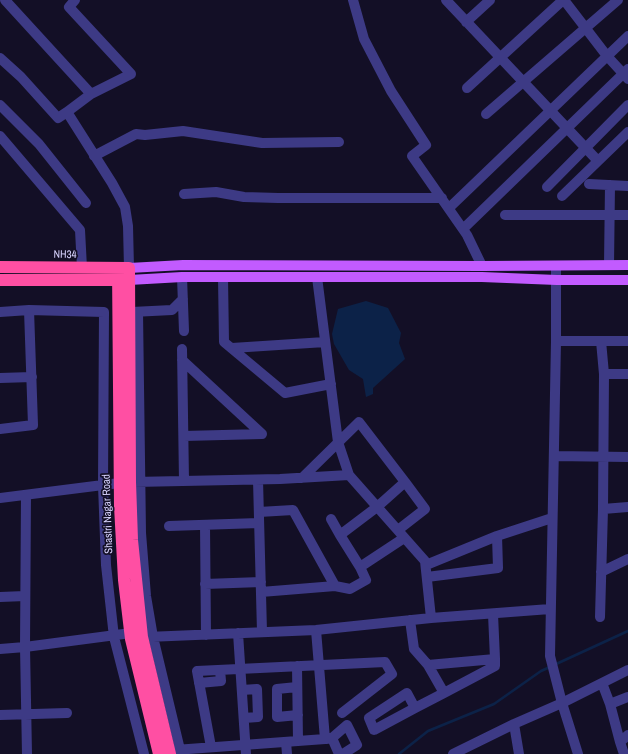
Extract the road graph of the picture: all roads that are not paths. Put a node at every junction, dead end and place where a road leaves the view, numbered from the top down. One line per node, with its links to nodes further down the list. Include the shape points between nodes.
1 (5, 0): 17 (street)
2 (74, 0): 17 (street, via 69,7 131,74)
3 (353, 0): 36 (street, via 364,39 391,90 426,145 412,156)
4 (446, 0): 8 (street)
5 (490, 0): 8 (street)
6 (564, 0): 9 (street); 13 (street)
7 (618, 0): 9 (street)
8 (466, 22): 13 (street)
9 (586, 28): 11 (street); 15 (street)
10 (628, 36): 11 (street)
11 (607, 56): 14 (street); 20 (street)
12 (0, 58): 21 (street, via 58,118)
13 (500, 58): 15 (street); 16 (street)
14 (626, 74): 23 (street)
15 (523, 82): 20 (street); 22 (street)
16 (467, 88)
17 (91, 94): 21 (street)
18 (628, 105): 27 (street)
19 (0, 106): 37 (street, via 39,144)
20 (550, 111): 23 (street); 38 (street)
21 (67, 112): 28 (street)
22 (486, 114)
23 (567, 129): 27 (street); 42 (street)
24 (628, 132): 29 (street)
25 (0, 136): 49 (street, via 80,230)
26 (339, 142): 28 (street, via 262,143 183,131 136,134)
27 (586, 148): 29 (street); 33 (street)
28 (94, 156): 50 (street, via 125,207 128,226)
29 (598, 161): 35 (street)
30 (589, 184): 31 (street)
31 (610, 185): 32 (street); 40 (street)
32 (628, 186)
33 (547, 187)
34 (184, 194): 36 (street, via 216,192 244,197 278,198)
35 (562, 196)
36 (442, 198): 38 (street)
37 (86, 203)
38 (448, 208): 42 (street)
39 (505, 215): 40 (street)
40 (609, 215): 41 (street); 43 (street)
41 (628, 215)
42 (463, 230): 45 (street)
43 (609, 265): 44 (main road); 46 (main road)
44 (628, 265)
45 (482, 266): 46 (main road); 50 (main road, via 183,265); 53 (main road)
46 (556, 266): 57 (street)
47 (0, 267): 48 (highway, NH34 / NH34)
48 (18, 267): 49 (highway, NH34 / NH34); 56 (highway)
49 (82, 268): 50 (highway, NH34 / NH34)
50 (124, 274): 51 (main road); 56 (highway); 63 (highway, Shastri Nagar Road); 64 (highway)
51 (182, 277): 54 (main road); 59 (street)
52 (317, 277): 53 (main road); 54 (main road); 69 (street)
53 (482, 277): 57 (main road)
54 (223, 278): 70 (street, via 224,342)
55 (0, 280): 56 (highway)
56 (17, 280)
57 (557, 280): 58 (main road); 66 (street)
58 (628, 280)
59 (183, 299): 64 (street, via 172,310); 65 (street)
60 (29, 310): 61 (street); 62 (street); 75 (street)
61 (0, 312)
62 (104, 312): 63 (street); 90 (street)
63 (117, 312): 64 (highway); 89 (highway, Shastri Nagar Road)
64 (134, 312): 89 (highway)
65 (184, 331)
66 (556, 341): 67 (street); 81 (street)
67 (601, 341): 68 (street); 73 (street)
68 (628, 341)
69 (326, 342): 70 (street); 77 (street)
70 (232, 348): 77 (street, via 285,393)
71 (182, 349): 72 (street)
72 (182, 360): 79 (street); 79 (street, via 262,434)
73 (604, 374): 74 (street); 82 (street)
74 (628, 374)
75 (32, 377): 76 (street); 78 (street, via 33,425)
76 (0, 378)
77 (331, 384): 80 (street)
78 (0, 429)
79 (184, 436): 87 (street)
80 (338, 442): 84 (street); 85 (street); 88 (street, via 359,422)
81 (554, 456): 82 (street); 97 (street)
82 (604, 457): 83 (street); 95 (street)
83 (628, 457)
84 (349, 475): 85 (street); 93 (street)
85 (302, 478): 86 (street)
86 (258, 480): 87 (street); 96 (street)
87 (184, 481): 89 (street)
88 (405, 482): 93 (street); 102 (street, via 425,509)
89 (130, 483): 90 (street); 125 (street, via 141,533 146,596); 125 (highway, Shastri Nagar Road, via 122,547)
90 (103, 485): 91 (street); 124 (street, via 106,565)
91 (26, 495): 92 (street); 113 (street)
92 (0, 498)
93 (377, 507): 102 (street); 103 (street)
94 (628, 507): 95 (street)
95 (603, 508): 108 (street)
96 (259, 512): 99 (street); 111 (street, via 293,510)
97 (552, 518): 104 (street); 115 (street)
98 (331, 519): 103 (street)
99 (259, 523): 100 (street); 112 (street)
100 (205, 525): 101 (street); 110 (street)
101 (168, 526)
102 (401, 534): 106 (street); 107 (street)
103 (340, 535): 107 (street)
104 (497, 536): 106 (street); 109 (street, via 498,568)
105 (628, 559): 108 (street)
106 (426, 565): 109 (street)
107 (360, 567): 111 (street, via 366,580 350,589)
108 (601, 572): 117 (street)
109 (427, 576): 118 (street)
110 (205, 584): 112 (street); 123 (street)
111 (335, 586): 112 (street)
112 (261, 587): 121 (street)
113 (25, 596): 114 (street); 126 (street)
114 (0, 597)
115 (550, 609): 116 (street); 139 (street, via 550,656)
116 (493, 614): 118 (street); 128 (street)
117 (600, 617)
118 (431, 618): 119 (street)
119 (410, 620): 120 (street); 130 (street, via 414,649)
120 (316, 630): 121 (street); 129 (street)
121 (262, 632): 122 (street)
122 (238, 633): 123 (street); 132 (street)
123 (206, 635): 125 (street)
124 (114, 636): 125 (street); 126 (street); 159 (street)
125 (142, 636): 156 (highway, Shastri Nagar Road); 156 (street)
126 (25, 647): 127 (street); 145 (street)
127 (0, 648)
128 (495, 659): 130 (street); 137 (street, via 496,666)
129 (319, 665): 131 (street); 143 (street, via 385,662 392,674); 150 (street)
130 (428, 665): 137 (street)
131 (297, 666): 132 (street); 135 (street)
132 (240, 669): 136 (street); 154 (street, via 220,670 221,682 199,683)
133 (628, 670): 134 (street)
134 (602, 683): 139 (street); 140 (street)
135 (297, 687): 146 (street); 146 (street, via 277,689 277,717)
136 (242, 690): 147 (street); 147 (street, via 257,689 258,717)
137 (444, 693): 141 (street)
138 (628, 696): 140 (street)
139 (562, 703): 148 (street); 164 (street)
140 (610, 704): 153 (street)
141 (415, 708)
142 (67, 713): 145 (street)
143 (342, 713)
144 (0, 714): 145 (street)
145 (26, 714): 158 (street)
146 (298, 715): 151 (street)
147 (244, 718): 155 (street)
148 (514, 724): 157 (street); 163 (street)
149 (628, 735): 153 (street)
150 (329, 738): 151 (street); 161 (street); 162 (street, via 347,725 357,745)
151 (298, 741): 152 (street)
152 (286, 742): 155 (street); 160 (street)
153 (620, 742): 165 (street)
154 (211, 747): 155 (street); 156 (street)
155 (246, 749)
156 (168, 753)
157 (459, 753)
158 (27, 754)
159 (144, 754)
160 (287, 754)
161 (339, 754)
162 (343, 754)
163 (520, 754)
164 (578, 754)
165 (624, 754)

